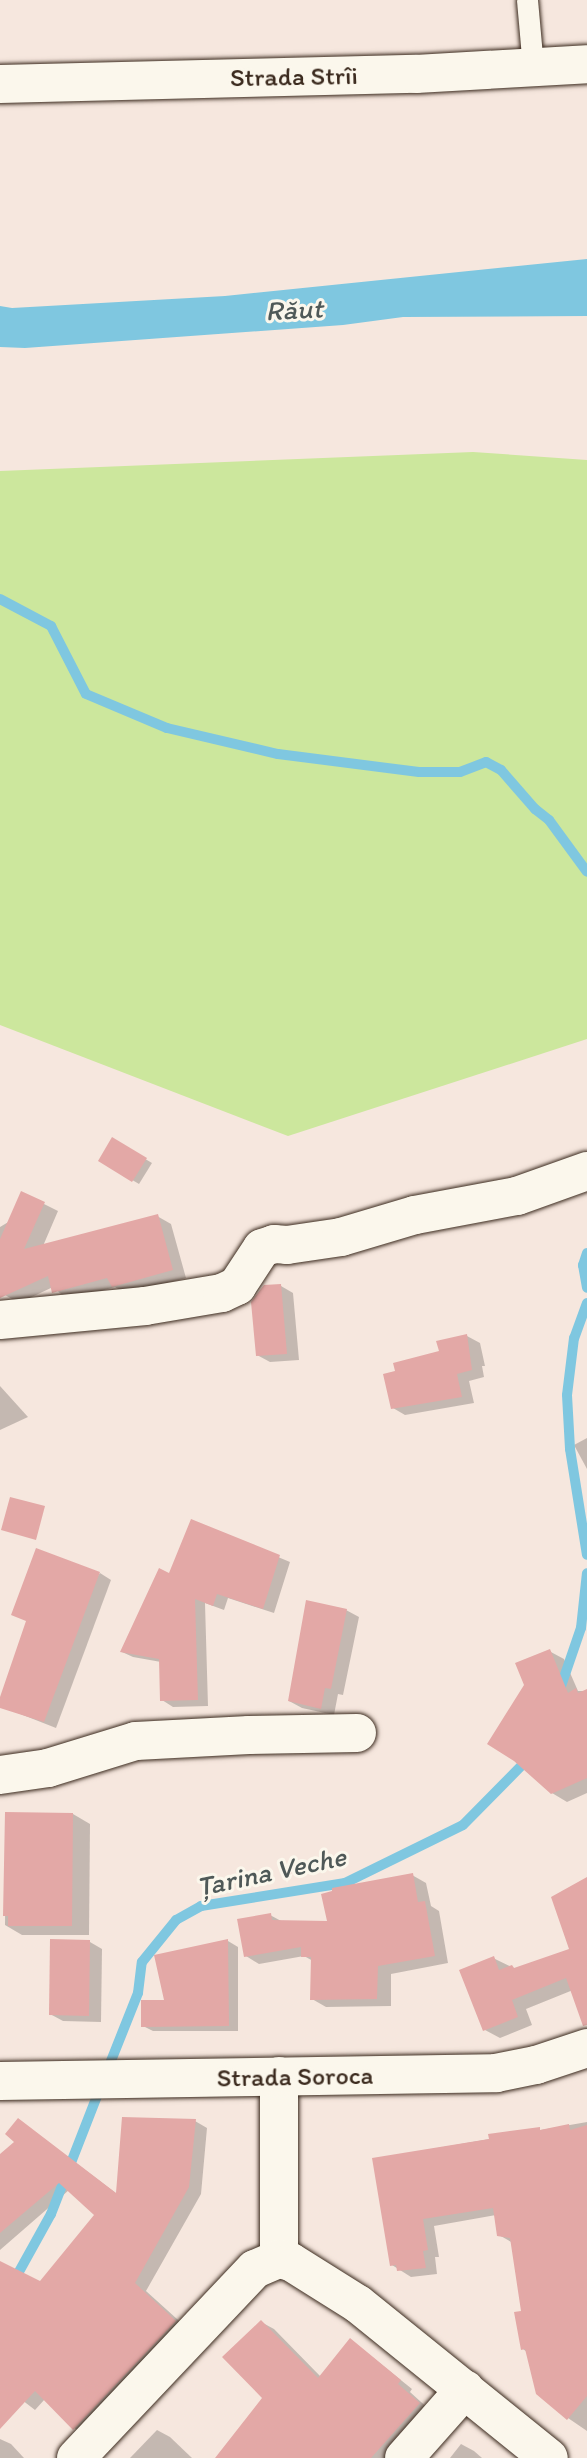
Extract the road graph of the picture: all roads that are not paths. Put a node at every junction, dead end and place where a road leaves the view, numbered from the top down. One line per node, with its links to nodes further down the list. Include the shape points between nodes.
1 (527, 0): 3 (lane)
2 (587, 64): 3 (street, Strada Strîi)
3 (533, 66): 4 (street, Strada Strîi, via 416,74)
4 (0, 84)
5 (587, 1171): 6 (street, via 517,1196 415,1215 341,1237 274,1244 255,1255 237,1286 222,1293)
6 (0, 1321)
7 (357, 1733): 8 (street, via 136,1741 48,1768)
8 (0, 1775)
9 (587, 2048): 10 (street, Strada Soroca, via 496,2073)
10 (279, 2076): 11 (street, Strada Soroca); 12 (street)
11 (0, 2081)
12 (279, 2259): 13 (street, via 358,2304); 14 (street, via 255,2269)
13 (465, 2389): 15 (street); 16 (street)
14 (76, 2458)
15 (404, 2458)
16 (549, 2458)

